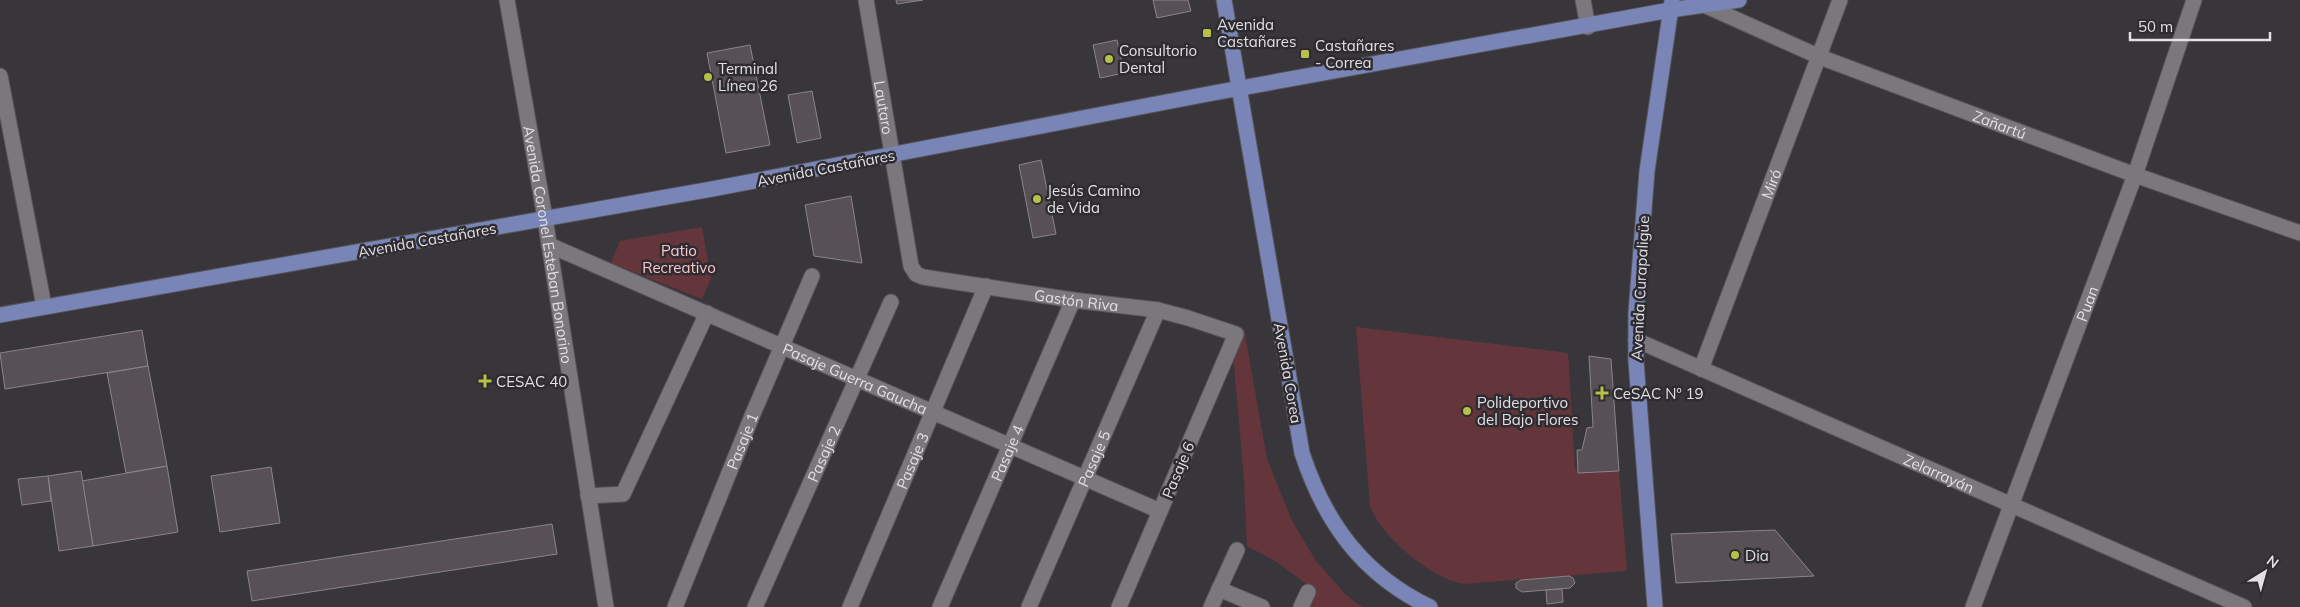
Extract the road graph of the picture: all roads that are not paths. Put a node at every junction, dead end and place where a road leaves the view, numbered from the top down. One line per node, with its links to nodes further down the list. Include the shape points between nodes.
1 (507, 0): 16 (street, Avenida Coronel Esteban Bonorino)
2 (866, 0): 14 (street, Lautaro)
3 (1224, 0): 13 (main road, Avenida Corea)
4 (1583, 0): 10 (street)
5 (1739, 0): 9 (main road, Avenida Castañares)
6 (1840, 0): 11 (street, Miró)
7 (2194, 0): 15 (street, Puan)
8 (1671, 5): 9 (main road, Avenida Castañares); 10 (main road, Avenida Castañares); 29 (main road, Avenida Curapaligüe, via 1647,171)
9 (1704, 5): 11 (street, Zañartú)
10 (1588, 27): 13 (main road, Avenida Castañares)
11 (1820, 57): 15 (street, Zañartú); 31 (street, Miró)
12 (0, 76): 24 (street)
13 (1240, 88): 14 (main road, Avenida Castañares); 52 (main road, Avenida Corea, via 1302,453 1311,481 1340,534 1357,555 1391,584)
14 (893, 155): 16 (main road, Avenida Castañares); 19 (street, Lautaro, via 911,266)
15 (2135, 175): 17 (street, Zañartú); 37 (street, Puan)
16 (546, 218): 18 (street, Avenida Coronel Esteban Bonorino); 24 (main road, Avenida Castañares)
17 (2300, 233)
18 (549, 245): 26 (street, Pasaje Guerra Gaucha); 36 (street, Avenida Coronel Esteban Bonorino)
19 (916, 274): 21 (street, Gastón Riva)
20 (812, 276): 30 (street, Pasaje 1)
21 (986, 286): 22 (street, Gastón Riva); 33 (street, Pasaje 3)
22 (1073, 300): 25 (street, Gastón Riva); 34 (street, Pasaje 4)
23 (891, 302): 32 (street, Pasaje 2)
24 (44, 306): 27 (main road, Avenida Castañares)
25 (1158, 310): 28 (street, Gastón Riva); 35 (street, Pasaje 5)
26 (707, 313): 30 (street, Pasaje Guerra Gaucha); 36 (street, via 623,494)
27 (0, 315)
28 (1236, 334): 38 (street, Pasaje 6)
29 (1636, 340): 31 (street, Zelarrayán); 53 (main road, Avenida Curapaligüe)
30 (782, 346): 32 (street, Pasaje Guerra Gaucha); 43 (street, Pasaje 1)
31 (1701, 369): 37 (street, Zelarrayán)
32 (857, 379): 33 (street, Pasaje Guerra Gaucha); 44 (street, Pasaje 2)
33 (933, 412): 34 (street, Pasaje Guerra Gaucha); 45 (street, Pasaje 3)
34 (1010, 446): 35 (street, Pasaje Guerra Gaucha); 46 (street, Pasaje 4)
35 (1085, 478): 38 (street, Pasaje Guerra Gaucha); 47 (street, Pasaje 5)
36 (588, 496): 42 (street, Avenida Coronel Esteban Bonorino)
37 (2011, 506): 54 (street, Puan); 55 (street, Zelarrayán)
38 (1160, 511): 48 (street, Pasaje 6)
39 (1237, 550): 40 (street)
40 (1219, 589): 49 (street); 50 (street)
41 (1308, 592): 51 (street)
42 (606, 607)
43 (674, 607)
44 (755, 607)
45 (850, 607)
46 (940, 607)
47 (1029, 607)
48 (1120, 607)
49 (1211, 607)
50 (1262, 607)
51 (1301, 607)
52 (1430, 607)
53 (1655, 607)
54 (1973, 607)
55 (2244, 607)

